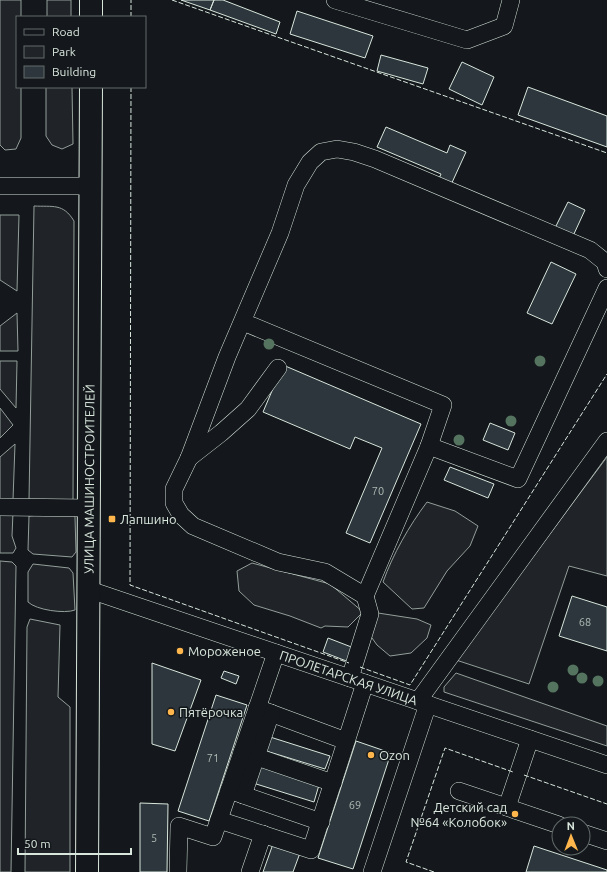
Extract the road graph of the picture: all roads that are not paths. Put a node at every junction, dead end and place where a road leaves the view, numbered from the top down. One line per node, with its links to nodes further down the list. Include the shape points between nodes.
1 (91, 0): 4 (main road)
2 (335, 0): 3 (street, via 467,40 504,26)
3 (512, 0)
4 (91, 16)
5 (91, 88): 7 (main road, УЛИЦА МАШИНОСТРОИТЕЛЕЙ)
6 (0, 186): 7 (street)
7 (92, 186): 16 (main road, УЛИЦА МАШИНОСТРОИТЕЛЕЙ)
8 (607, 269): 10 (street, via 605,262 590,250 375,159 337,149 321,152 310,162 296,185 280,233)
9 (607, 288): 13 (street, via 518,479)
10 (243, 322): 13 (street, via 443,405); 14 (street)
11 (278, 368): 14 (street, via 248,408 221,434)
12 (607, 440): 21 (street)
13 (429, 446): 18 (street)
14 (188, 458): 18 (street, via 174,489 174,503 181,515 193,526 278,562 325,572)
15 (0, 507): 16 (street)
16 (90, 508): 17 (main road, УЛИЦА МАШИНОСТРОИТЕЛЕЙ)
17 (90, 590): 19 (street, ПРОЛЕТАРСКАЯ УЛИЦА); 37 (main road, УЛИЦА МАШИНОСТРОИТЕЛЕЙ)
18 (365, 596): 20 (street, via 370,614)
19 (276, 653): 20 (street, ПРОЛЕТАРСКАЯ УЛИЦА); 22 (street)
20 (357, 680): 21 (street, ПРОЛЕТАРСКАЯ УЛИЦА); 24 (street)
21 (423, 703): 23 (street, ПРОЛЕТАРСКАЯ УЛИЦА); 40 (street)
22 (264, 711): 24 (street); 25 (street)
23 (530, 739): 26 (street, ПРОЛЕТАРСКАЯ УЛИЦА); 30 (street)
24 (346, 741): 27 (street)
25 (249, 755): 27 (street); 29 (street)
26 (607, 765)
27 (333, 783): 32 (street)
28 (459, 791): 30 (street)
29 (236, 792): 31 (street); 32 (street)
30 (507, 807): 33 (street)
31 (219, 820): 34 (street); 38 (street, via 213,837 179,826)
32 (320, 822): 34 (street, via 311,850)
33 (551, 822)
34 (263, 834): 39 (street)
35 (591, 836): 36 (street)
36 (607, 841)
37 (87, 872)
38 (178, 872)
39 (250, 872)
40 (372, 872)

